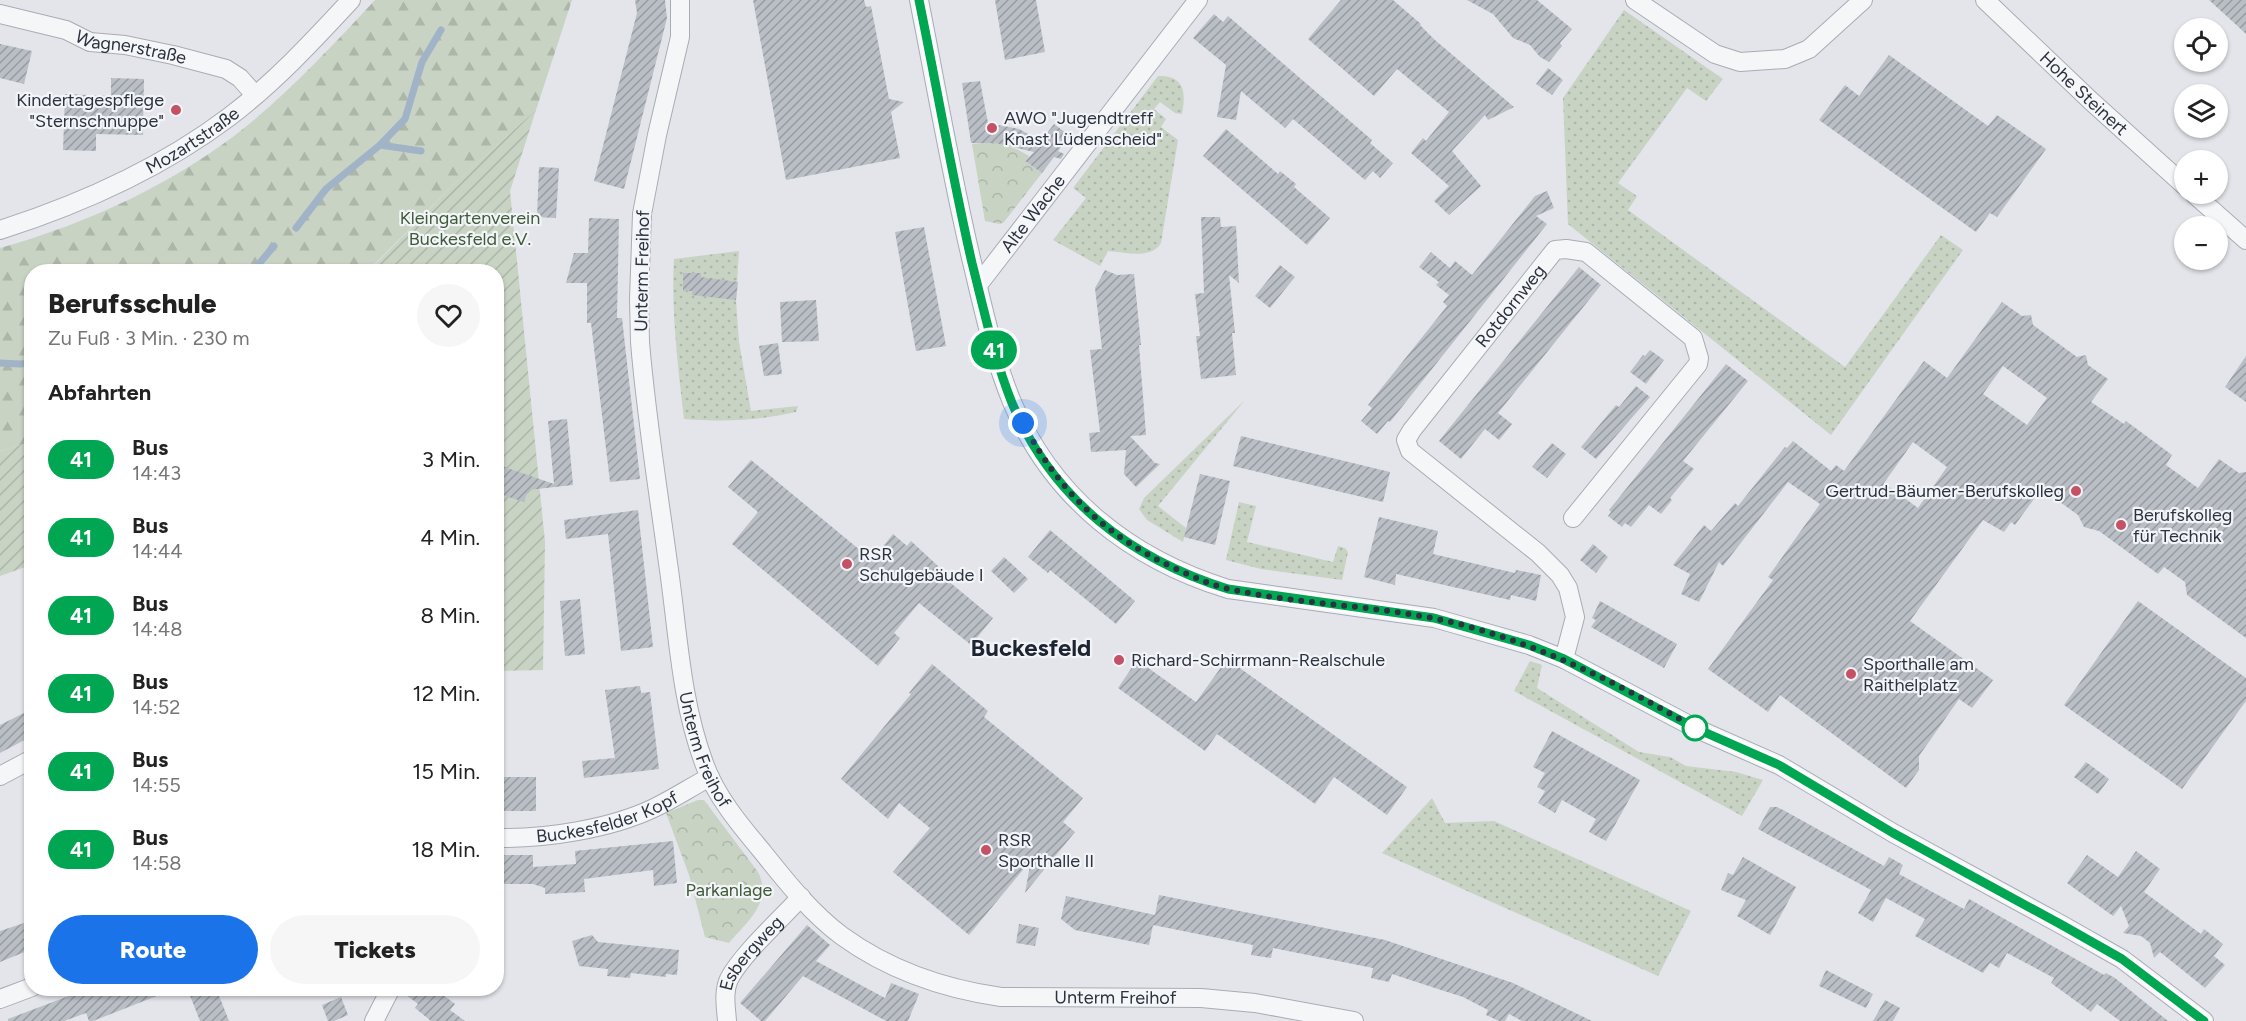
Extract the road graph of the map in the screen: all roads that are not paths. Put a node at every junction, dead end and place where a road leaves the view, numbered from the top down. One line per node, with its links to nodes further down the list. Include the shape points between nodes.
1 (351, 0): 9 (street, Mozartstraße, via 304,51)
2 (680, 0): 19 (street, Unterm Freihof, via 680,37 642,213 640,342 680,668 690,719)
3 (919, 0): 14 (street)
4 (1198, 0): 14 (street, Alte Wache)
5 (1635, 0): 6 (street, via 1715,54 1740,62 1785,58 1809,49)
6 (1863, 0)
7 (1985, 0): 10 (street, Hohe Steinert)
8 (0, 14): 9 (street, Wagnerstraße, via 66,30 90,42 135,47 226,69)
9 (255, 95): 12 (street, Mozartstraße, via 209,132 124,181 59,210)
10 (2174, 176)
11 (2205, 204): 13 (street)
12 (0, 230)
13 (2246, 240)
14 (978, 285): 16 (street, via 1012,403 1037,449 1076,500 1103,526 1131,545 1185,573 1228,589 1434,618)
15 (1573, 518): 16 (street, Rotdornweg, via 1699,358 1693,338 1684,330 1586,252 1566,249 1555,250 1406,440 1410,451 1531,547 1560,575 1569,588 1575,617)
16 (1564, 659): 28 (street, via 1695,728 1779,765 1893,833 2062,925 2122,959)
17 (24, 763): 18 (street)
18 (0, 776)
19 (710, 777): 20 (street, Buckesfelder Kopf, via 654,808 625,818 553,836); 21 (street, Unterm Freihof, via 753,841)
20 (504, 838)
21 (801, 897): 26 (street, Esbergweg, via 729,979 725,997); 27 (street, Unterm Freihof, via 860,948 927,981 971,992 1019,998 1201,998 1255,1003)
22 (24, 990): 24 (street)
23 (387, 996): 25 (street)
24 (0, 999)
25 (374, 1021)
26 (727, 1021)
27 (1354, 1021)
28 (2204, 1021)

